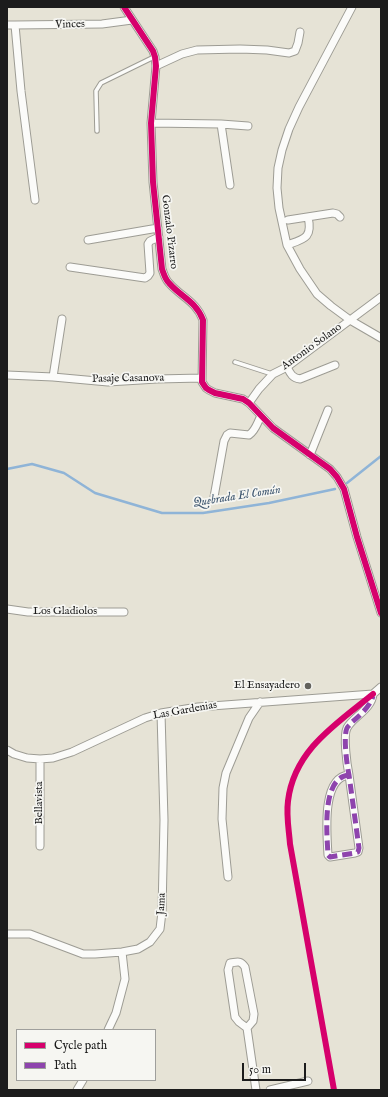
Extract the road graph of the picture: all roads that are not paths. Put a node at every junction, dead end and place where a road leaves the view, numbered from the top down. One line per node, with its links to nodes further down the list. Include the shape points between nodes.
1 (124, 7): 3 (street, Gonzalo Pizarro)
2 (352, 7): 21 (street, via 299,107 282,150 277,188)
3 (132, 20): 5 (street, Vinces, via 102,24); 7 (street, Gonzalo Pizarro)
4 (7, 25): 5 (street, Vinces)
5 (16, 26): 14 (street, via 21,91)
6 (300, 32): 8 (street, via 295,50 289,53 240,49 197,50)
7 (155, 57): 8 (street, Gonzalo Pizarro); 12 (lane, via 101,83 96,91)
8 (156, 66): 9 (street, Gonzalo Pizarro)
9 (151, 123): 10 (street); 18 (street, Gonzalo Pizarro)
10 (221, 124): 11 (street); 13 (street)
11 (248, 126)
12 (97, 131)
13 (230, 185)
14 (35, 200)
15 (308, 217): 16 (street, via 333,213); 17 (street); 21 (street, via 309,230 306,237)
16 (340, 217)
17 (288, 220)
18 (158, 228): 19 (street, Gonzalo Pizarro); 20 (street)
19 (159, 238): 22 (street, via 148,244 150,273 145,278); 33 (street, Gonzalo Pizarro, via 162,269 166,278 194,304 203,320)
20 (88, 240)
21 (287, 245): 25 (street, via 317,294)
22 (70, 267)
23 (381, 297): 25 (street, Antonio Solano)
24 (62, 319): 32 (street)
25 (350, 320): 26 (street); 29 (street, Antonio Solano)
26 (381, 338)
27 (236, 362): 30 (lane)
28 (335, 364): 29 (street, via 300,379 292,376)
29 (287, 367): 30 (street, Antonio Solano)
30 (273, 374): 34 (street, Antonio Solano)
31 (7, 375): 32 (street, Pasaje Casanova)
32 (53, 377): 33 (street, Pasaje Casanova, via 108,382)
33 (202, 378): 34 (street, via 204,386 209,390 237,397)
34 (248, 403): 36 (street)
35 (328, 410): 37 (street)
36 (261, 416): 37 (street); 38 (street, via 256,428 249,435 227,435)
37 (310, 455): 41 (street, via 330,469 344,489)
38 (214, 497)
39 (7, 609): 40 (street, Los Gladiolos, via 28,612)
40 (124, 612)
41 (381, 613)
42 (381, 688): 43 (street)
43 (373, 694): 44 (street, Las Gardenias); 48 (street, via 369,705 347,728 345,736)
44 (260, 702): 45 (street, Las Gardenias); 50 (street, via 249,718 226,772 223,788 222,819)
45 (162, 713): 47 (street, Las Gardenias, via 145,718 72,752); 52 (street, Jama, via 164,820 160,929 150,942 138,949)
46 (7, 750): 47 (street, Las Gardenias, via 27,758)
47 (40, 759): 49 (street, Bellavista)
48 (349, 775): 48 (street, via 343,775 337,780 330,793 327,813 330,857 355,853 359,848)
49 (40, 846)
50 (228, 877)
51 (7, 934): 52 (street, Jama, via 30,934 83,954)
52 (122, 952): 54 (street, via 125,979 116,1013)
53 (247, 1028): 53 (street, via 253,1021 254,1014 245,967 242,963 230,963 228,970 235,1016); 58 (street)
54 (108, 1029)
55 (308, 1081): 59 (street)
56 (80, 1085): 57 (street)
57 (87, 1090)
58 (256, 1090)
59 (270, 1090)

